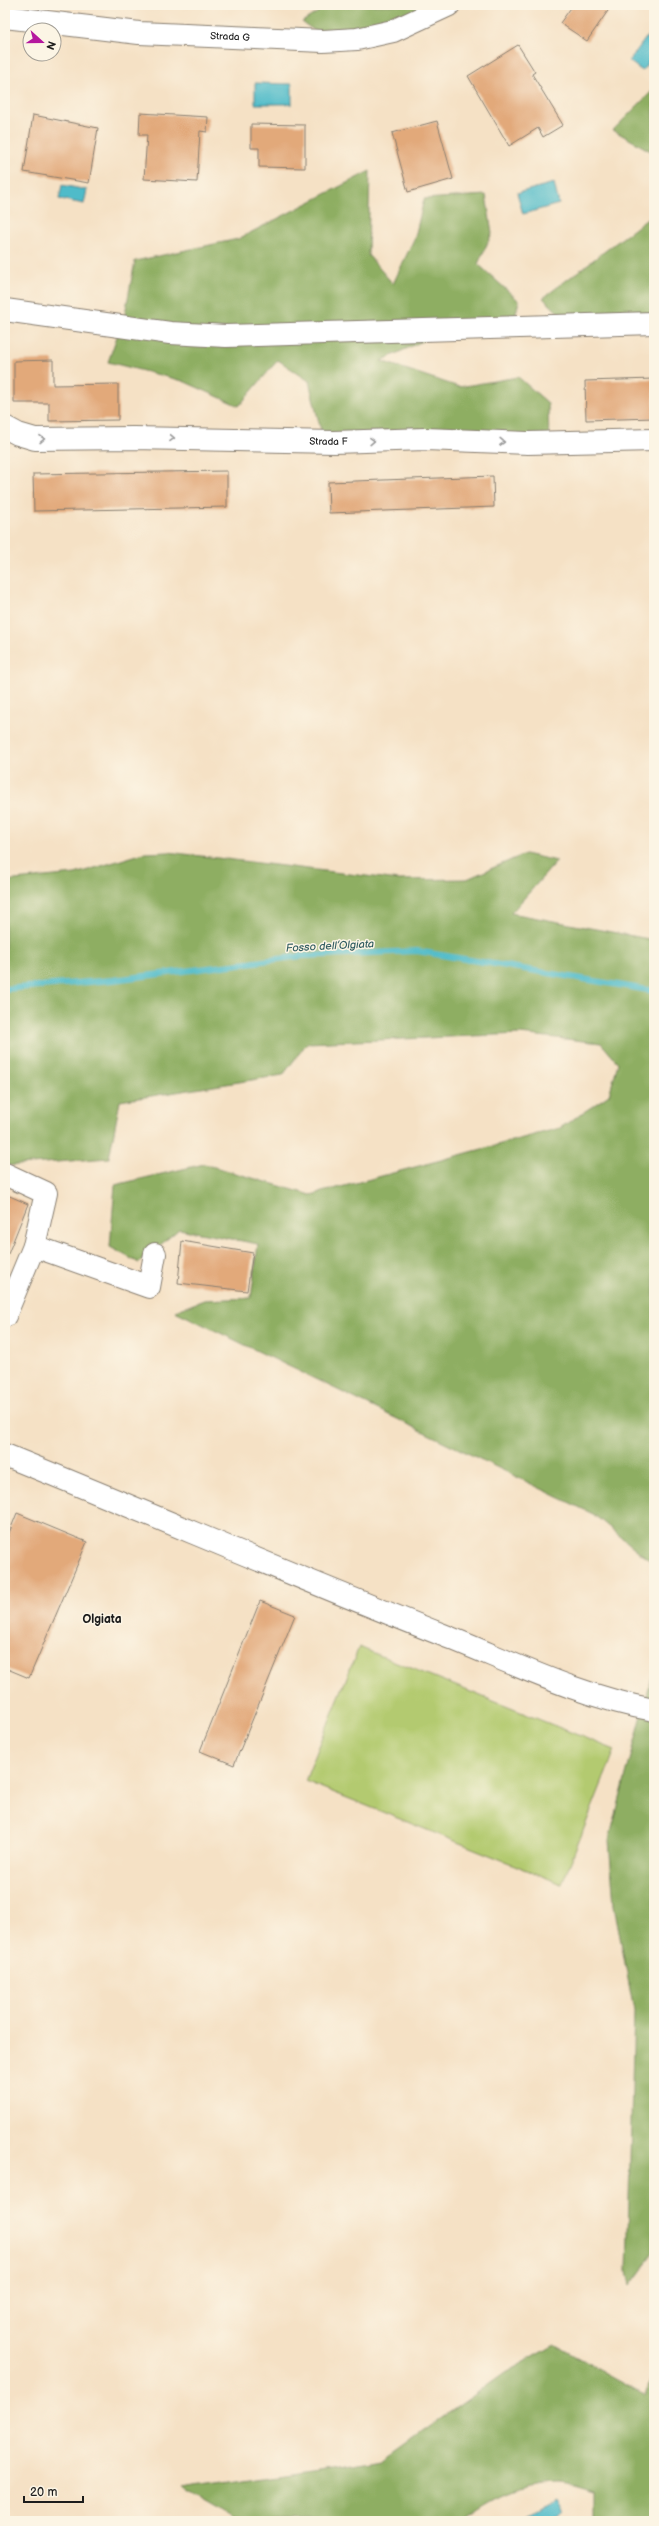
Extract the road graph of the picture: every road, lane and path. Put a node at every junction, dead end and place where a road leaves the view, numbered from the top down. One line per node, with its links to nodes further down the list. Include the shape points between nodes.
1 (449, 5): 2 (street, Strada G, via 393,31 357,39 323,41 139,34)
2 (5, 17)
3 (5, 310): 4 (street, via 155,332 226,336)
4 (654, 323)
5 (5, 428): 6 (street, Strada F, one-way to 6, via 35,439 334,442 425,439 528,443)
6 (654, 440)
7 (5, 1174): 8 (street, via 46,1192)
8 (34, 1246): 9 (street, via 149,1288); 10 (street)
9 (155, 1254)
10 (5, 1316)
11 (5, 1455): 12 (street, via 577,1688 628,1706)
12 (654, 1710)

